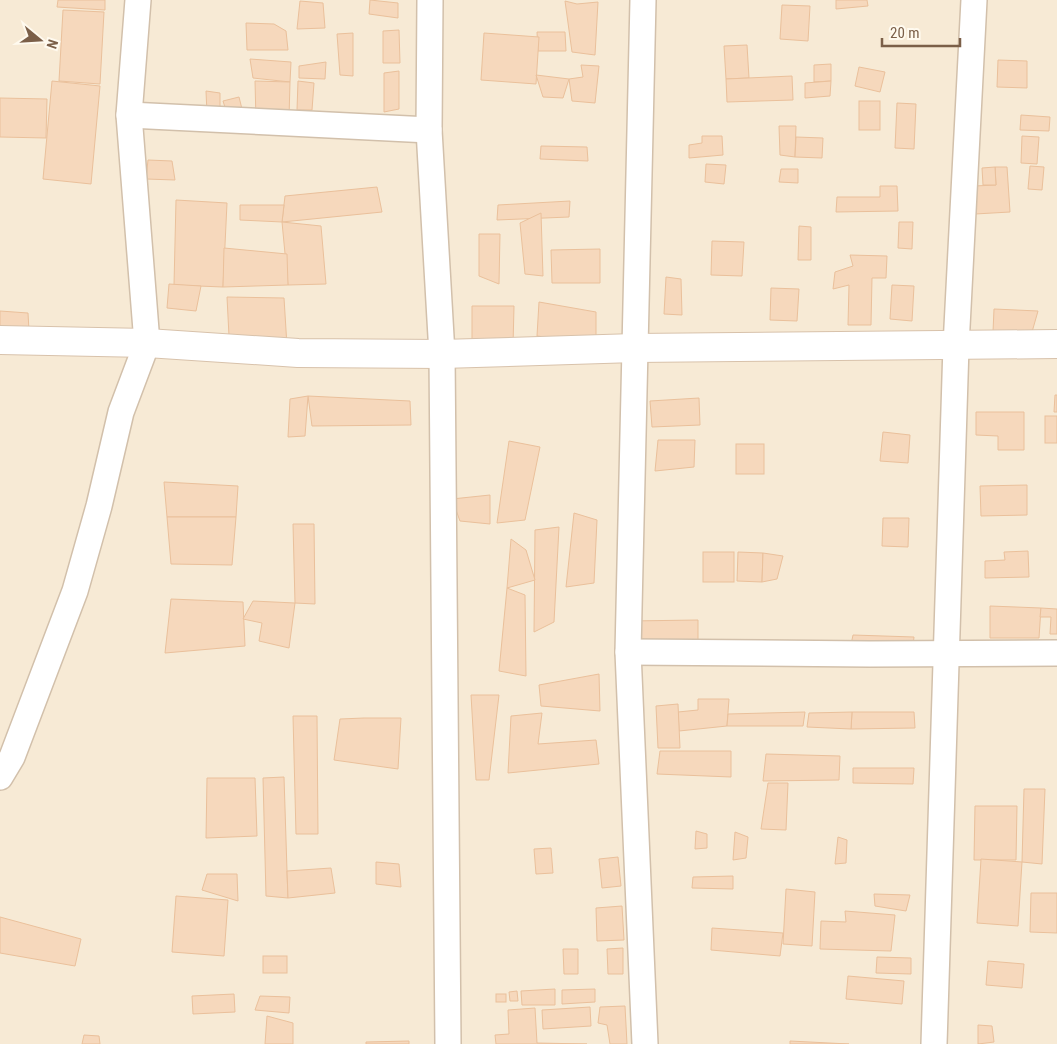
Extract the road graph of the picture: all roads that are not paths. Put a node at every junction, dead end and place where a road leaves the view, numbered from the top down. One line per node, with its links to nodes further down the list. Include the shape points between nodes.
1 (138, 0): 5 (street)
2 (430, 0): 6 (street)
3 (643, 0): 11 (street)
4 (974, 0): 10 (street)
5 (129, 116): 6 (street); 8 (street)
6 (429, 130): 12 (street)
7 (0, 340): 8 (street)
8 (147, 343): 12 (street, via 298,353); 16 (street, via 121,412 76,591 12,758)
9 (1057, 344): 10 (street)
10 (956, 346): 11 (street); 15 (street)
11 (635, 348): 12 (street); 13 (street)
12 (442, 354): 17 (street)
13 (628, 652): 15 (street); 18 (street)
14 (1057, 653): 15 (street)
15 (946, 654): 19 (street)
16 (0, 777)
17 (448, 1044)
18 (645, 1044)
19 (934, 1044)

